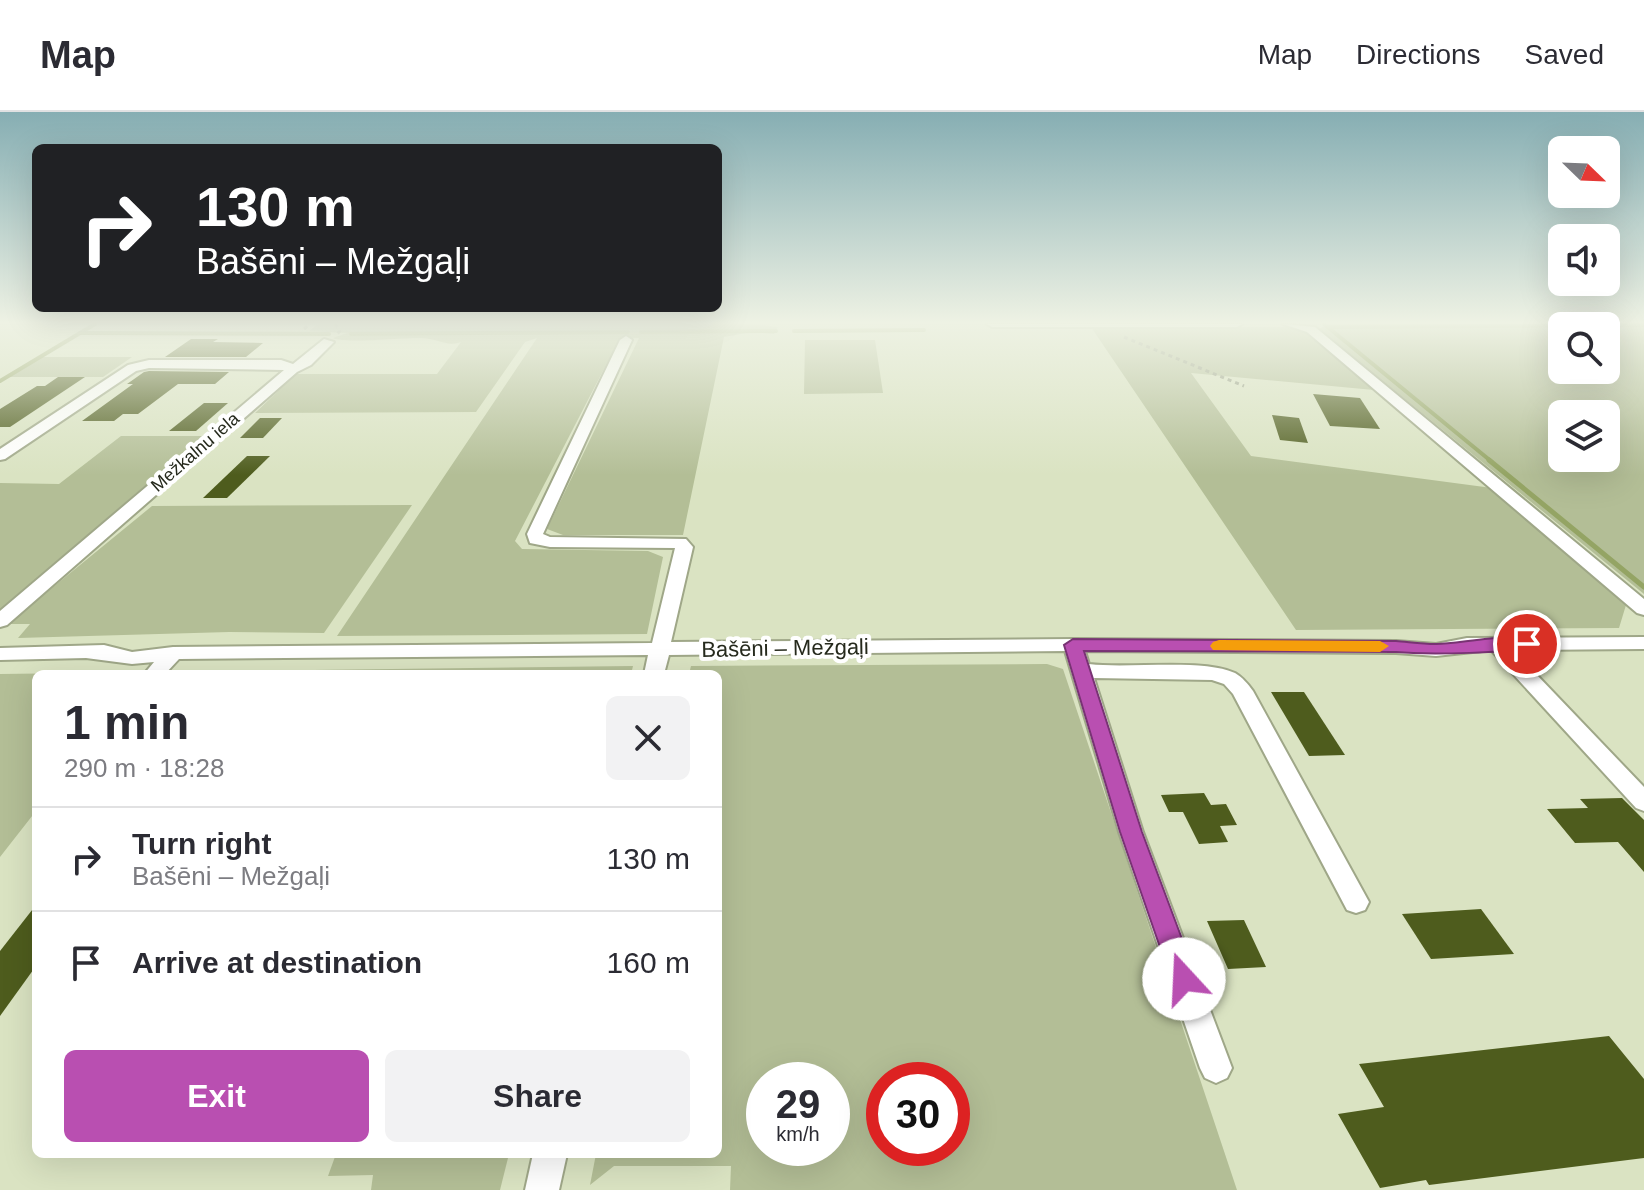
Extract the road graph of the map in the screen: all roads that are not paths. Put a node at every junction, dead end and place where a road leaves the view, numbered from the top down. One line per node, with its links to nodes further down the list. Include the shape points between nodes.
1 (123, 374): 5 (street)
2 (287, 374): 7 (street, Mežkalnu iela)
3 (610, 374): 11 (street, via 535,534 550,542 680,543 684,547)
4 (1365, 374): 6 (street)
5 (0, 456)
6 (1644, 609)
7 (0, 621)
8 (1644, 643): 10 (street, Bašēni – Mežgaļi)
9 (1073, 645): 10 (street, Bašēni – Mežgaļi, via 1436,650); 11 (street, Bašēni – Mežgaļi); 16 (street)
10 (1487, 645): 17 (street)
11 (659, 649): 12 (street, Bašēni – Mežgaļi, via 480,641); 15 (street)
12 (173, 653): 13 (street, Bašēni – Mežgaļi, via 132,658); 14 (street)
13 (0, 654)
14 (158, 670)
15 (655, 670)
16 (1081, 670): 18 (street, via 1208,672 1231,679); 19 (street, via 1131,832)
17 (1644, 802)
18 (1356, 902)
19 (1216, 1068)
20 (549, 1158): 21 (street)
21 (542, 1190)

